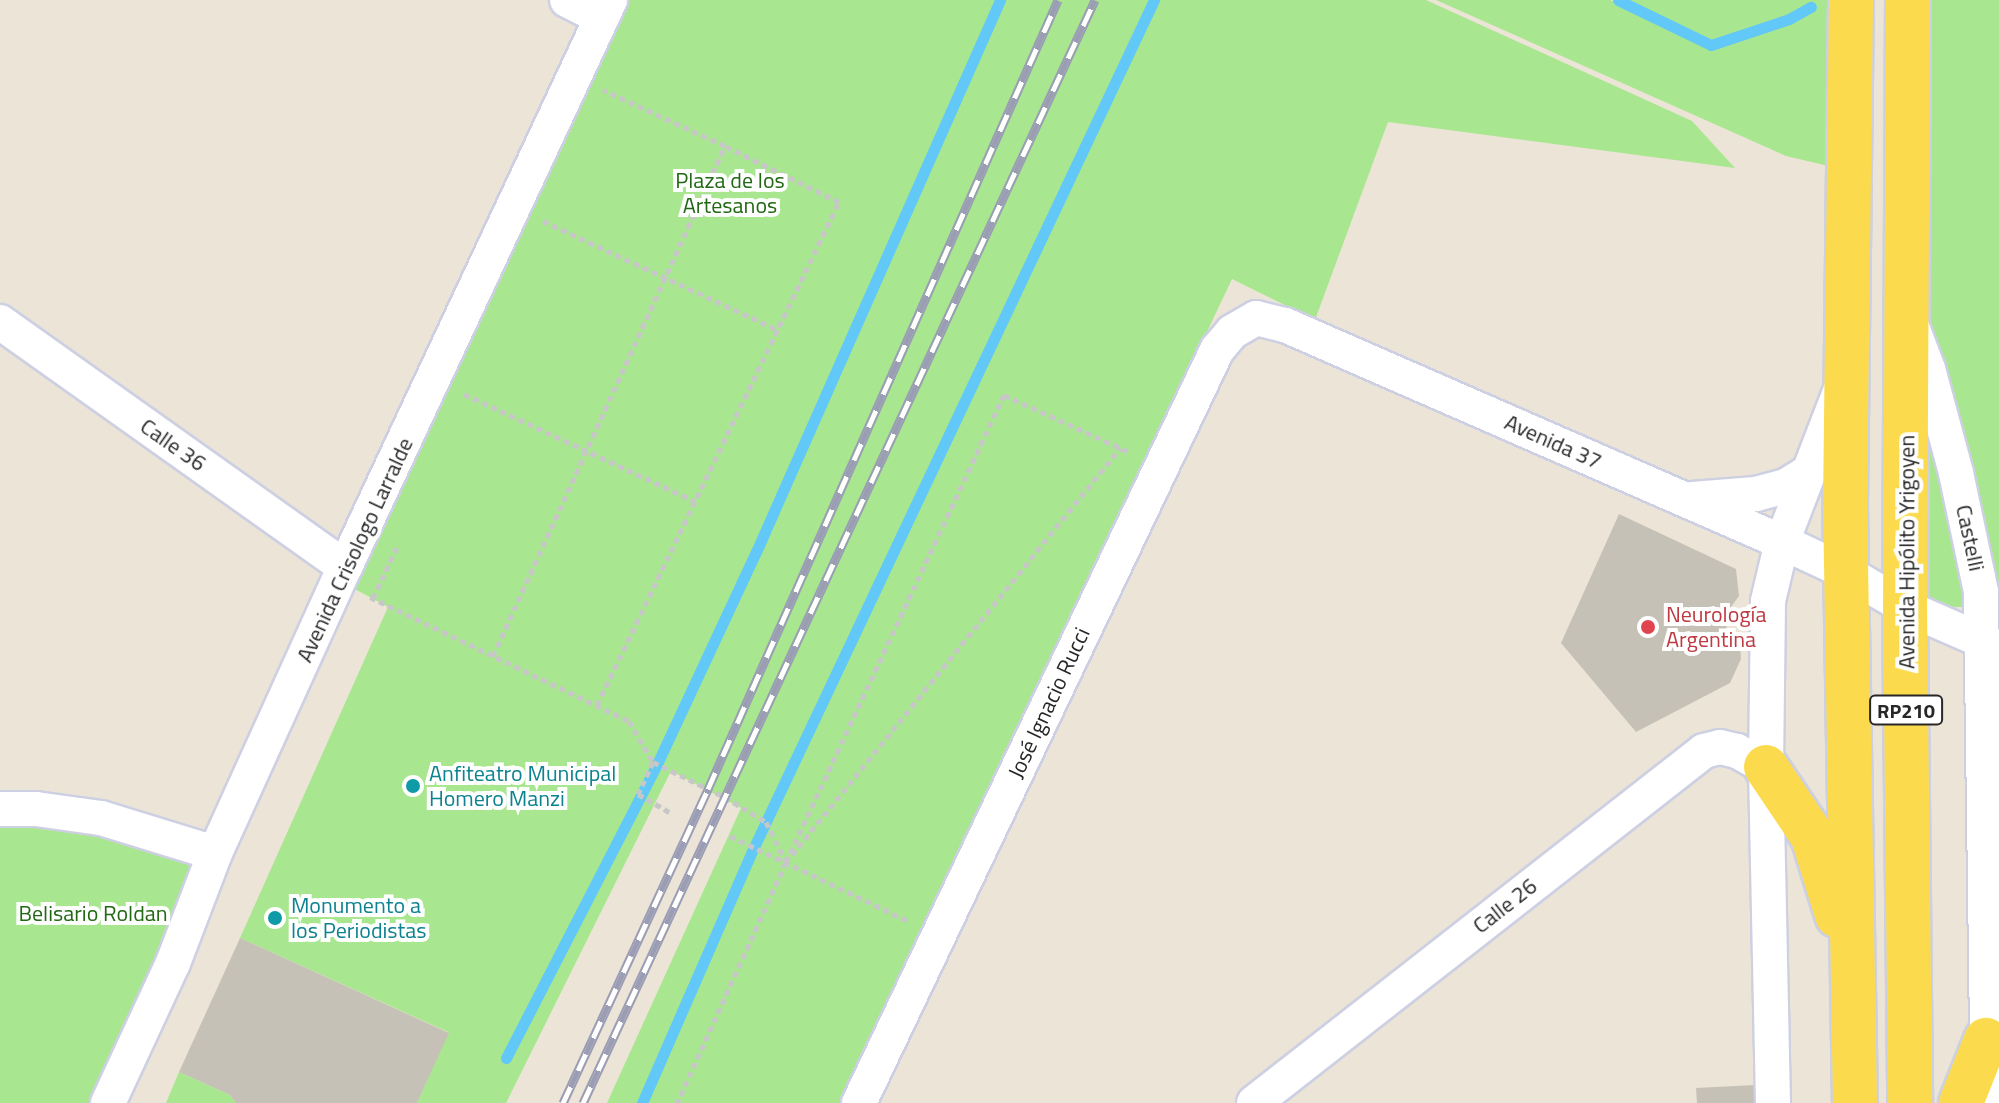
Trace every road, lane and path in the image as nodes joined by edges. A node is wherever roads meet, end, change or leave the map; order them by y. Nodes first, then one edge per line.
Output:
1 (567, 0) edge
2 (1851, 0) edge
3 (1908, 0) edge
4 (606, 9) edge
5 (595, 87) dead end
6 (725, 146) junction
7 (534, 217) dead end
8 (665, 278) junction
9 (1908, 317) junction
10 (1256, 318) joint
11 (0, 322) edge
12 (778, 330) junction
13 (1847, 375) junction
14 (454, 390) dead end
15 (1120, 448) junction
16 (586, 451) junction
17 (1127, 469) dead end
18 (1810, 471) junction
19 (1683, 499) junction
20 (695, 501) junction
21 (1782, 542) junction
22 (1846, 572) junction
23 (354, 580) junction
24 (1905, 607) junction
25 (1991, 645) edge
26 (493, 656) junction
27 (597, 705) junction
28 (653, 762) junction
29 (1766, 767) junction
30 (0, 809) edge
31 (671, 813) dead end
32 (730, 836) dead end
33 (215, 853) junction
34 (786, 862) junction
35 (920, 909) dead end
36 (913, 923) junction
37 (907, 937) dead end
38 (1853, 981) junction
39 (1986, 1040) junction
40 (108, 1103) edge
41 (677, 1103) edge
42 (859, 1103) edge
43 (1254, 1103) edge
44 (1773, 1103) edge
45 (1855, 1103) edge
46 (1910, 1103) edge
47 (1961, 1103) edge
48 (1988, 1103) edge

1 - 4 street
2 - 13 main road, RP210
3 - 9 main road, Avenida Hipólito Yrigoyen / RP210
4 - 23 street, Avenida Crisologo Larralde
5 - 6 path
6 - 8 path
6 - 12 path
7 - 8 path
8 - 12 path
8 - 16 path
9 - 24 main road, Avenida Hipólito Yrigoyen / RP210
9 - 25 street, Castelli
10 - 19 street, Avenida 37
10 - 42 street, José Ignacio Rucci
11 - 23 street, Calle 36
12 - 20 path
13 - 18 street
13 - 22 main road, RP210
14 - 16 path
15 - 17 path
15 - 34 path
15 - 34 path
16 - 20 path
16 - 26 path
18 - 19 street
18 - 21 street
19 - 21 street, Avenida 37
20 - 27 path
21 - 22 street, Avenida 37
21 - 29 street
22 - 24 street, Avenida 37
22 - 38 main road, RP210
23 - 26 path
23 - 33 street, Avenida Crisologo Larralde
24 - 25 street, Avenida 37
24 - 46 main road, Avenida Hipólito Yrigoyen / RP210
25 - 39 street, Castelli
26 - 27 path
27 - 28 path
28 - 31 path
28 - 34 path
29 - 38 main road
29 - 43 street, Calle 26
29 - 44 street
30 - 33 street
32 - 34 path
33 - 40 street, Avenida Crisologo Larralde
34 - 36 path
34 - 41 path
35 - 36 path
36 - 37 path
38 - 45 main road, RP210
39 - 47 main road
39 - 48 street, Castelli

